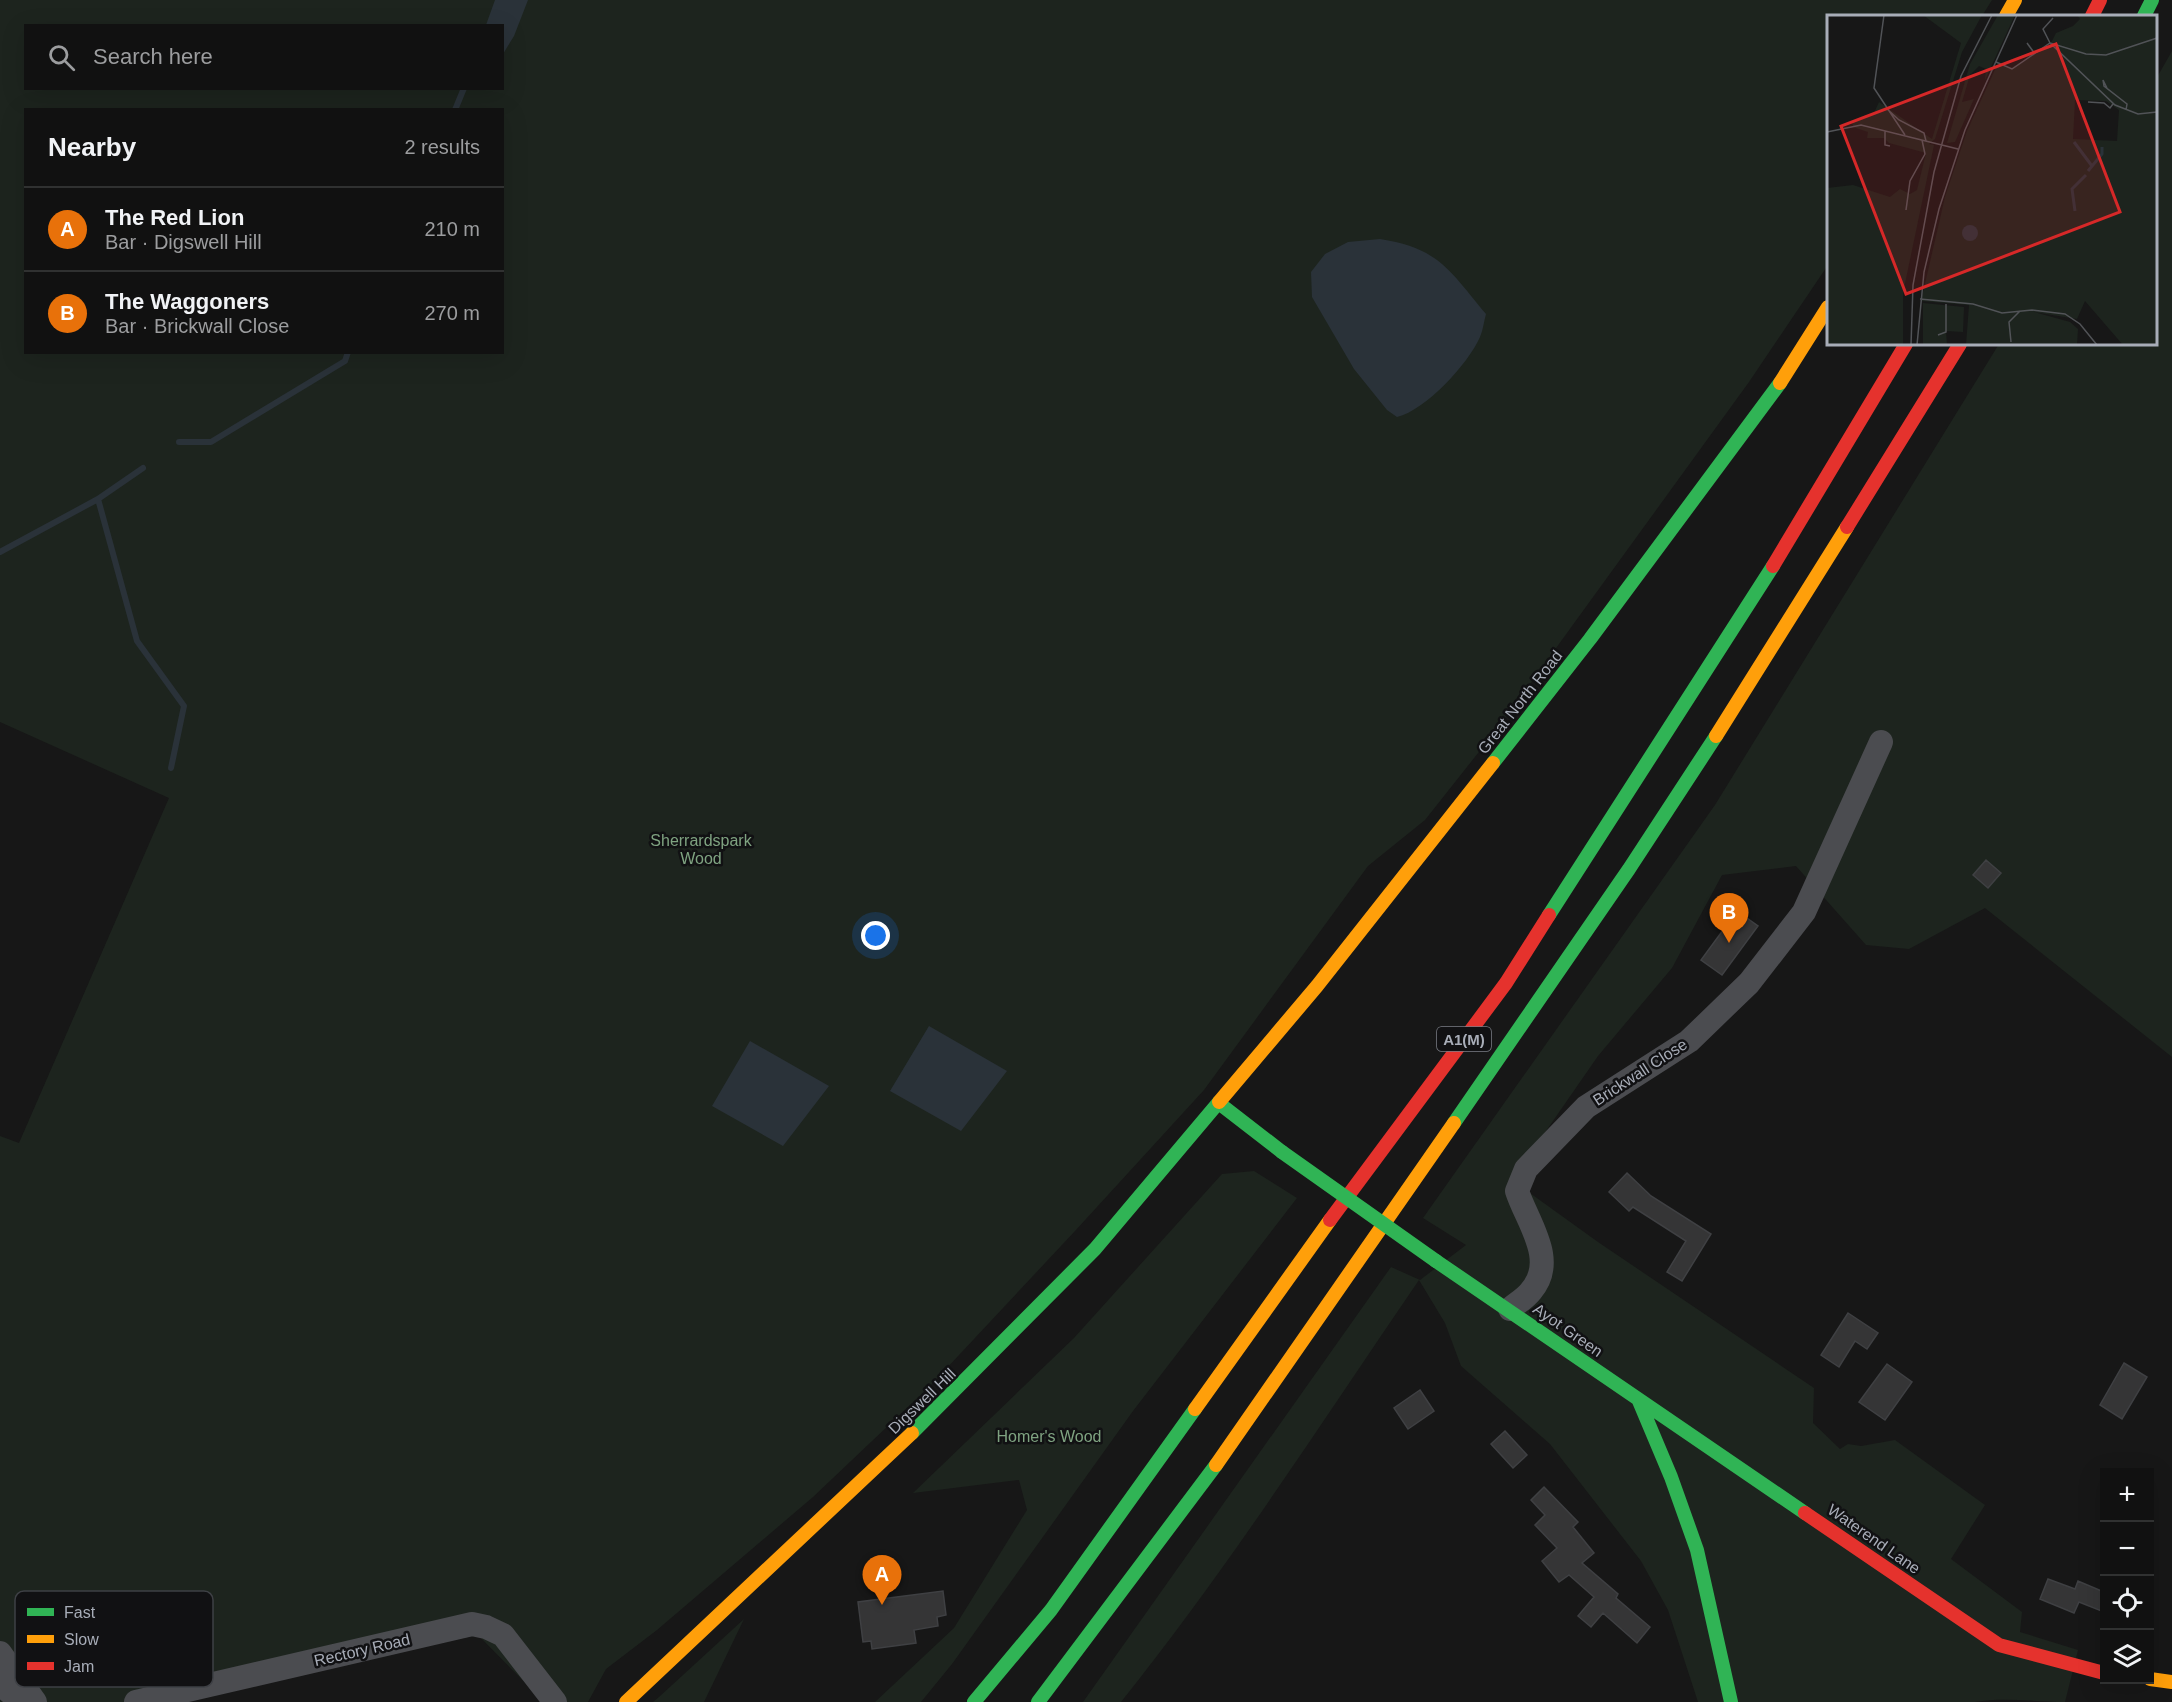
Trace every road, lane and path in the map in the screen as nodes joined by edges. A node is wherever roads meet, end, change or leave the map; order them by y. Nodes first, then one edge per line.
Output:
1 (2015, 0) edge
2 (2100, 0) edge
3 (2152, 0) edge
4 (2007, 15) edge
5 (2092, 15) edge
6 (2144, 15) edge
7 (1827, 309) edge
8 (1905, 345) edge
9 (1959, 345) edge
10 (1881, 742) dead end
11 (1220, 1104) junction
12 (1510, 1309) junction
13 (1639, 1401) junction
14 (0, 1653) edge
15 (2100, 1671) edge
16 (15, 1674) edge
17 (2154, 1680) edge
18 (2172, 1682) edge
19 (0, 1684) edge
20 (24, 1687) edge
21 (219, 1694) edge
22 (22, 1702) edge
23 (35, 1702) edge
24 (136, 1702) edge
25 (555, 1702) edge
26 (626, 1702) edge
27 (974, 1702) edge
28 (1038, 1702) edge
29 (1731, 1702) edge

1 - 4 main road
2 - 5 main road
3 - 6 main road
7 - 11 main road, Great North Road
8 - 27 main road, A1(M)
9 - 28 main road, A1(M)
10 - 12 street, Brickwall Close
11 - 12 main road, Ayot Green, bridge
11 - 26 main road, Digswell Hill
12 - 13 main road, Ayot Green
13 - 15 main road, Waterend Lane
13 - 29 main road
14 - 16 street
17 - 18 main road
19 - 22 street
20 - 23 street
21 - 24 street, Rectory Road
21 - 25 street, Rectory Road

